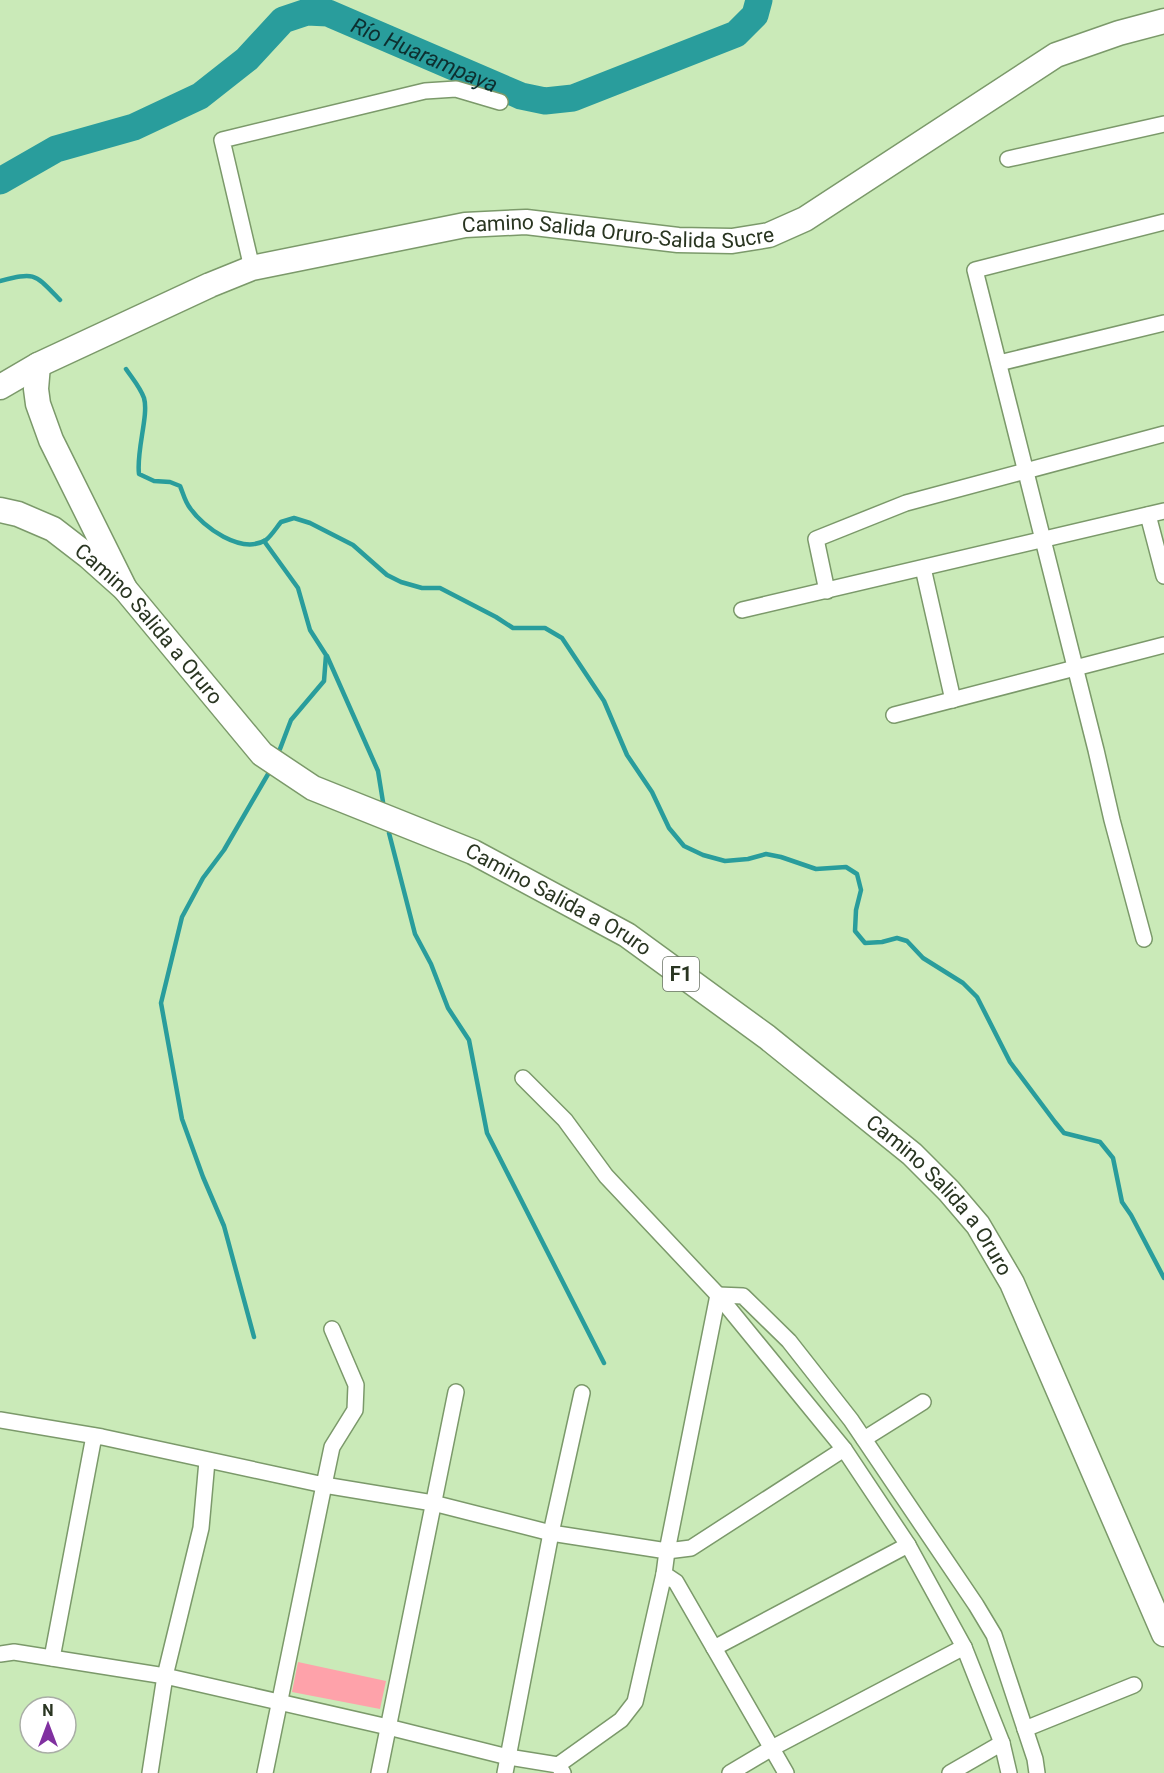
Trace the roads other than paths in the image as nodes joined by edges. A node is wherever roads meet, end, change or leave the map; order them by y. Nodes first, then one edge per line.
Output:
1 (1164, 21) edge
2 (500, 102) dead end
3 (1164, 124) edge
4 (1008, 159) dead end
5 (1164, 222) edge
6 (252, 268) junction
7 (1164, 323) edge
8 (999, 363) junction
9 (38, 365) junction
10 (0, 387) edge
11 (1164, 434) edge
12 (1026, 471) junction
13 (0, 510) edge
14 (1164, 511) edge
15 (1148, 515) junction
16 (1043, 540) junction
17 (923, 568) junction
18 (1164, 576) edge
19 (125, 589) junction
20 (826, 591) junction
21 (742, 610) dead end
22 (1164, 645) edge
23 (1076, 669) junction
24 (953, 700) junction
25 (894, 715) dead end
26 (1144, 939) dead end
27 (523, 1078) dead end
28 (718, 1295) junction
29 (332, 1329) dead end
30 (456, 1392) dead end
31 (582, 1393) dead end
32 (923, 1402) dead end
33 (0, 1420) edge
34 (94, 1436) junction
35 (864, 1438) junction
36 (844, 1449) junction
37 (207, 1461) junction
38 (324, 1485) junction
39 (433, 1503) junction
40 (551, 1533) junction
41 (908, 1545) junction
42 (667, 1551) junction
43 (664, 1574) junction
44 (1164, 1634) edge
45 (964, 1647) junction
46 (714, 1648) junction
47 (0, 1654) edge
48 (52, 1658) junction
49 (165, 1676) junction
50 (1134, 1685) dead end
51 (278, 1702) junction
52 (388, 1727) junction
53 (1025, 1729) junction
54 (1002, 1743) junction
55 (772, 1748) junction
56 (508, 1757) junction
57 (560, 1769) edge
58 (150, 1773) edge
59 (265, 1773) edge
60 (379, 1773) edge
61 (505, 1773) edge
62 (730, 1773) edge
63 (786, 1773) edge
64 (950, 1773) edge
65 (1009, 1773) edge
66 (1037, 1773) edge

1 - 6 main road, Camino Salida Oruro-Salida Sucre
2 - 6 street
3 - 4 street
5 - 8 street
6 - 9 main road, Camino Salida Oruro-Salida Sucre
7 - 8 street
8 - 12 street
9 - 10 main road, Camino Salida Oruro-Salida Sucre
9 - 19 main road
11 - 12 street
12 - 16 street
12 - 20 street
13 - 19 main road, Camino Salida a Oruro / F1
14 - 15 street
15 - 16 street
15 - 18 street
16 - 17 street
16 - 23 street
17 - 20 street
17 - 24 street
19 - 44 main road, Camino Salida a Oruro / F1
20 - 21 street
22 - 23 street
23 - 24 street
23 - 26 street
24 - 25 street
27 - 28 street
28 - 35 street
28 - 36 street
28 - 42 street
29 - 38 street
30 - 39 street
31 - 40 street
32 - 35 street
33 - 34 street
34 - 37 street
34 - 48 street
35 - 53 street
36 - 41 street
36 - 42 street
37 - 38 street
37 - 49 street
38 - 39 street
38 - 51 street
39 - 40 street
39 - 52 street
40 - 42 street
40 - 56 street
41 - 45 street
41 - 46 street
42 - 43 street
43 - 46 street
43 - 57 street
45 - 54 street
45 - 55 street
46 - 55 street
47 - 48 street
48 - 49 street
49 - 51 street
49 - 58 street
50 - 53 street
51 - 52 street
51 - 59 street
52 - 56 street
52 - 60 street
53 - 66 street
54 - 64 street
54 - 65 street
55 - 62 street
55 - 63 street
56 - 57 street
56 - 61 street

